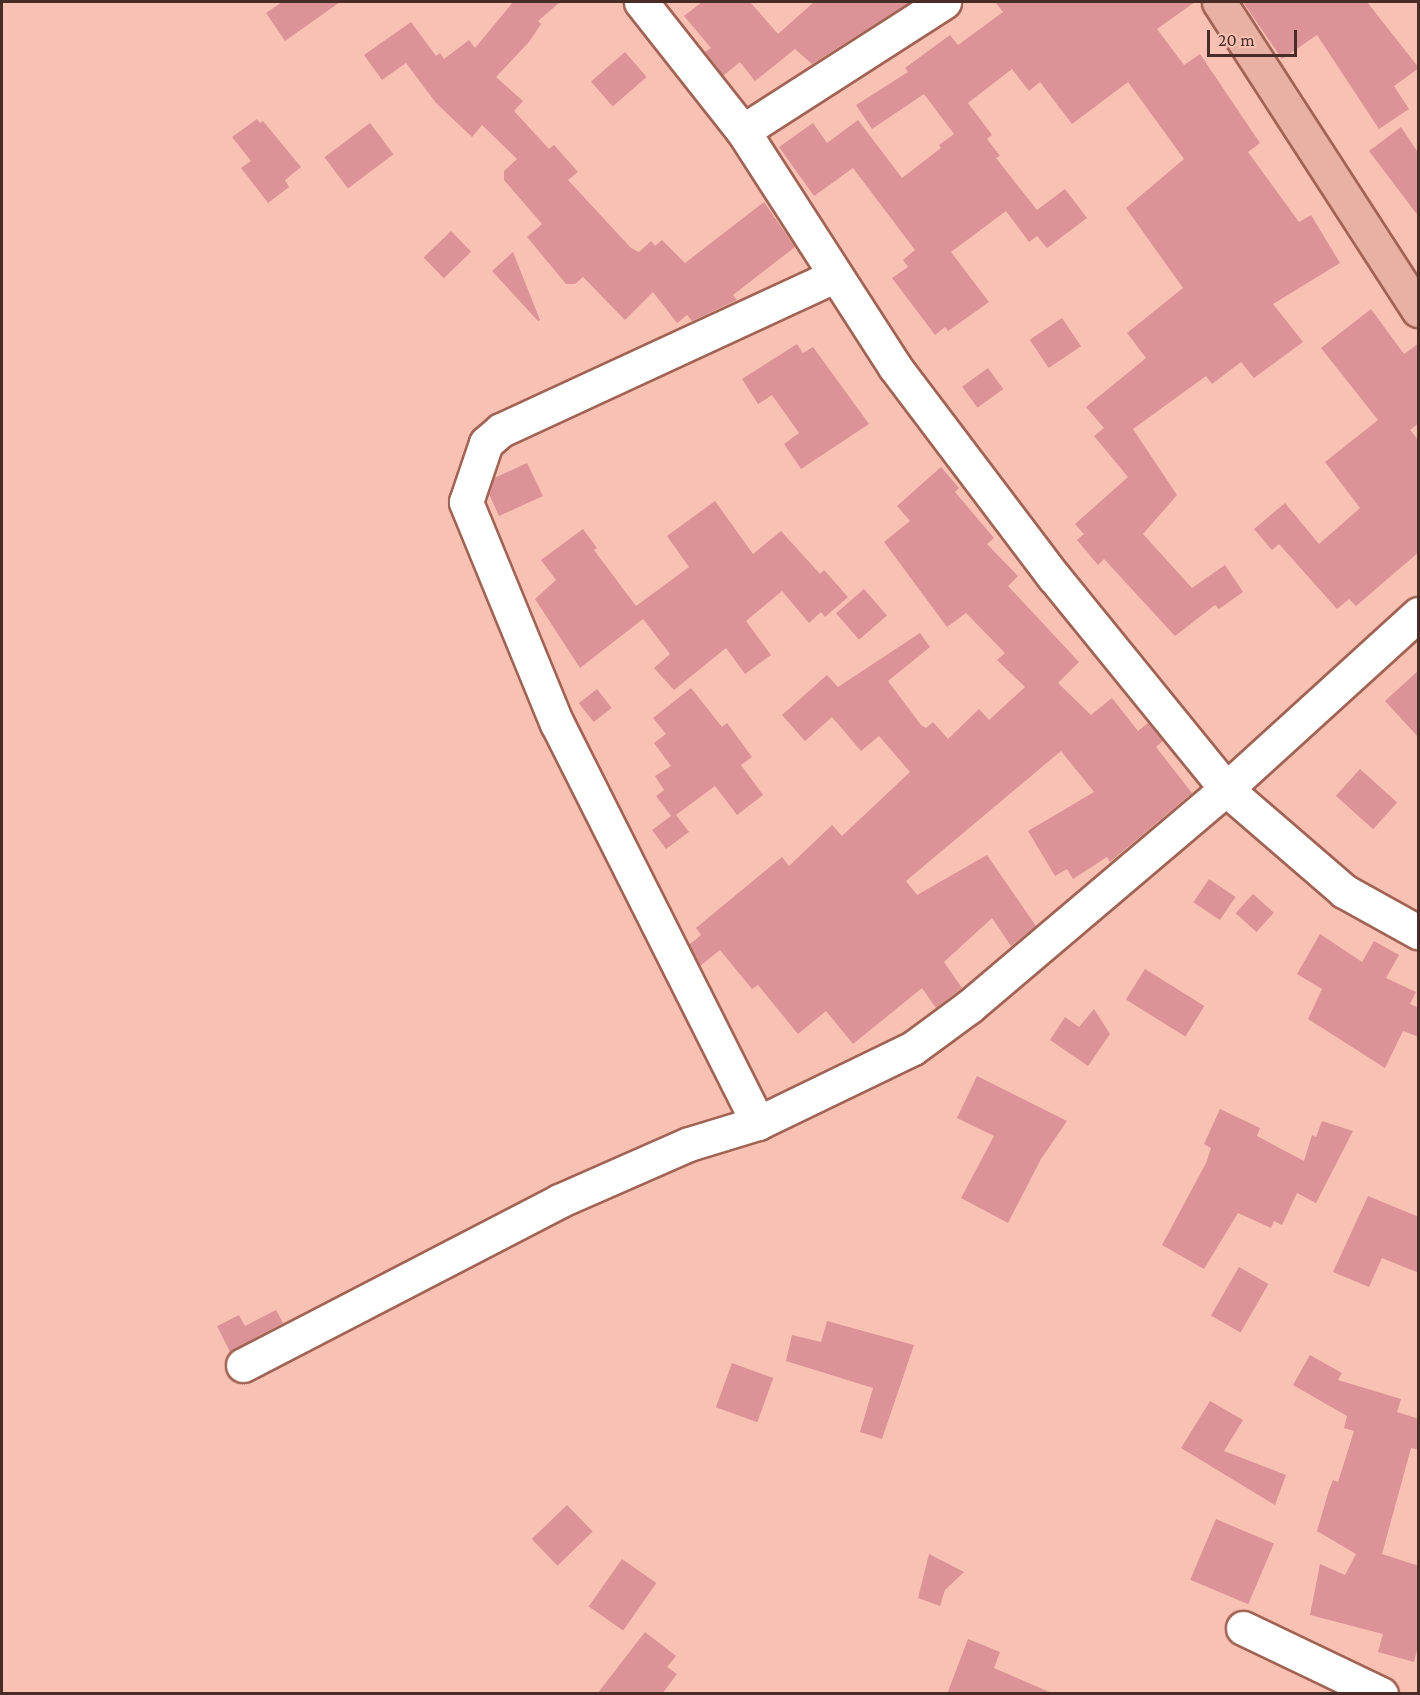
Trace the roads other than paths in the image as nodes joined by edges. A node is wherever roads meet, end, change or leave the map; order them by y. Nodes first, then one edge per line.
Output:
1 (641, 2) edge
2 (944, 2) edge
3 (1219, 2) edge
4 (743, 131) junction
5 (834, 276) junction
6 (1419, 310) edge
7 (1419, 614) edge
8 (1226, 789) junction
9 (1419, 932) edge
10 (758, 1123) junction
11 (243, 1365) dead end
12 (1243, 1628) dead end
13 (1381, 1694) edge

1 - 4 street
2 - 4 street
3 - 6 main road
4 - 5 street
5 - 8 street
5 - 10 street
7 - 8 street
8 - 9 street
8 - 10 street
10 - 11 street
12 - 13 street

